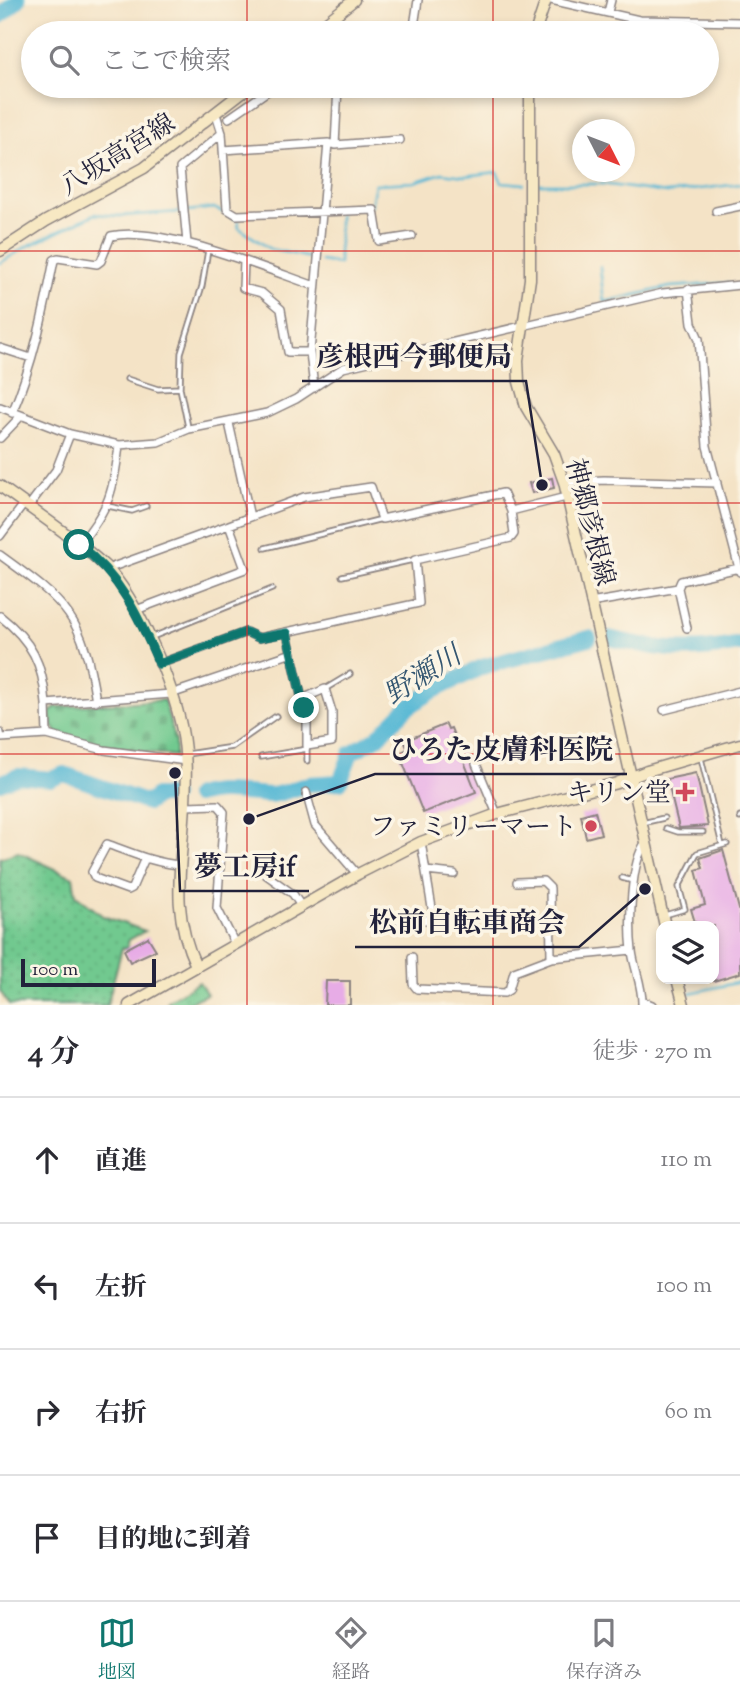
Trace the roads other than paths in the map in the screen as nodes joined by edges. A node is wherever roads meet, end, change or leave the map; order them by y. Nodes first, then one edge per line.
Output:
1 (354, 0) edge
2 (418, 0) edge
3 (549, 0) edge
4 (611, 0) edge
5 (608, 12) junction
6 (328, 21) edge
7 (415, 21) edge
8 (540, 21) edge
9 (690, 21) edge
10 (719, 22) edge
11 (740, 22) edge
12 (235, 98) edge
13 (258, 98) edge
14 (337, 98) edge
15 (530, 98) edge
16 (216, 114) junction
17 (229, 118) dead end
18 (222, 133) junction
19 (400, 140) dead end
20 (332, 144) junction
21 (223, 149) junction
22 (740, 206) edge
23 (321, 211) junction
24 (716, 211) dead end
25 (412, 236) dead end
26 (187, 243) junction
27 (208, 250) junction
28 (0, 251) edge
29 (244, 261) junction
30 (740, 285) edge
31 (315, 286) junction
32 (688, 289) junction
33 (522, 328) junction
34 (0, 348) edge
35 (310, 352) junction
36 (31, 358) junction
37 (127, 379) dead end
38 (180, 388) junction
39 (314, 388) junction
40 (0, 407) edge
41 (12, 413) junction
42 (20, 417) junction
43 (229, 423) junction
44 (189, 429) junction
45 (70, 434) junction
46 (0, 438) edge
47 (118, 445) junction
48 (564, 482) junction
49 (717, 483) junction
50 (0, 486) edge
51 (566, 497) junction
52 (26, 505) junction
53 (108, 506) junction
54 (146, 506) dead end
55 (511, 511) junction
56 (250, 517) junction
57 (382, 519) junction
58 (229, 525) junction
59 (0, 536) edge
60 (79, 545) junction
61 (265, 548) dead end
62 (0, 555) edge
63 (415, 559) junction
64 (107, 569) junction
65 (739, 570) edge
66 (342, 576) dead end
67 (678, 588) junction
68 (272, 589) dead end
69 (590, 603) junction
70 (136, 610) junction
71 (0, 616) edge
72 (687, 628) dead end
73 (287, 633) junction
74 (149, 639) junction
75 (292, 653) junction
76 (159, 664) junction
77 (351, 674) dead end
78 (325, 689) junction
79 (740, 691) edge
80 (171, 694) junction
81 (302, 699) junction
82 (96, 701) junction
83 (46, 704) junction
84 (664, 710) dead end
85 (276, 716) dead end
86 (0, 733) edge
87 (47, 735) junction
88 (740, 744) edge
89 (307, 747) junction
90 (498, 753) dead end
91 (700, 756) junction
92 (261, 757) dead end
93 (186, 758) junction
94 (307, 761) dead end
95 (632, 777) junction
96 (306, 792) dead end
97 (185, 806) junction
98 (497, 814) junction
99 (664, 818) dead end
100 (638, 820) junction
101 (666, 828) dead end
102 (703, 832) dead end
103 (421, 842) junction
104 (646, 842) junction
105 (145, 858) junction
106 (180, 865) junction
107 (267, 866) dead end
108 (426, 871) junction
109 (357, 874) junction
110 (454, 874) dead end
111 (622, 878) dead end
112 (635, 881) junction
113 (517, 882) dead end
114 (301, 906) junction
115 (398, 920) dead end
116 (664, 921) edge
117 (235, 944) junction
118 (632, 950) junction
119 (412, 957) dead end
120 (551, 958) junction
121 (196, 966) junction
122 (678, 984) edge
123 (128, 1002) edge
124 (642, 1003) edge
125 (652, 1005) edge
126 (684, 1005) edge

1 - 6 main road
2 - 7 street
3 - 5 street
3 - 8 main road
4 - 5 street
5 - 9 street
10 - 11 street
12 - 16 main road, 八坂高宮線
13 - 17 street
14 - 20 street
15 - 33 main road, 神郷彦根線
16 - 18 street
16 - 28 main road, 八坂高宮線
18 - 21 street
18 - 26 street
19 - 20 street
20 - 21 street
20 - 23 street
21 - 23 street
22 - 24 street
23 - 25 street
23 - 31 street
26 - 27 street
26 - 36 street
27 - 29 street
27 - 38 lane
29 - 31 street
29 - 35 street
30 - 32 street
31 - 35 street
32 - 33 street
32 - 49 street
33 - 39 street
33 - 48 main road, 神郷彦根線
34 - 36 street
35 - 39 street
36 - 41 street
37 - 38 lane
38 - 44 lane
39 - 43 street
40 - 41 street
41 - 42 street
42 - 45 street
42 - 46 street
43 - 44 street
43 - 56 street
44 - 47 street
45 - 47 street
45 - 52 street
47 - 53 street
48 - 49 street
48 - 51 main road, 神郷彦根線
49 - 65 street
50 - 52 main road
51 - 55 street
51 - 69 main road, 神郷彦根線
52 - 59 street
52 - 60 main road
53 - 54 lane
53 - 60 street
55 - 57 street
55 - 63 street
56 - 57 street
56 - 58 street
57 - 61 lane
58 - 64 street
58 - 70 street
60 - 64 main road
62 - 82 street
63 - 66 lane
63 - 73 street
64 - 70 main road
65 - 67 street
67 - 69 street
67 - 72 street
68 - 74 lane
69 - 95 main road, 神郷彦根線
70 - 74 main road
71 - 83 street
73 - 75 street
73 - 76 street
74 - 76 main road
75 - 80 street
75 - 81 street
76 - 80 main road
77 - 78 lane
78 - 81 street
78 - 89 street
79 - 84 street
80 - 82 street
80 - 93 main road
81 - 89 street
82 - 83 street
83 - 87 street
85 - 93 lane
86 - 87 street
87 - 93 street
88 - 91 main road
89 - 92 lane
89 - 94 lane
90 - 98 street
91 - 95 main road
91 - 116 lane
93 - 97 main road
95 - 98 main road
95 - 100 main road, 神郷彦根線
96 - 109 street
97 - 106 main road
97 - 117 street
98 - 103 main road
99 - 100 lane
100 - 104 main road, 神郷彦根線
101 - 102 lane
103 - 108 street
103 - 109 main road
104 - 112 street
104 - 116 main road, 神郷彦根線
105 - 105 street
105 - 106 street
106 - 121 main road
107 - 114 street
108 - 110 street
108 - 115 street
109 - 114 main road
111 - 112 lane
112 - 118 street
113 - 120 street
114 - 117 main road
117 - 121 main road
118 - 120 street
118 - 124 street
119 - 120 street
121 - 123 main road
122 - 126 main road
124 - 125 street

